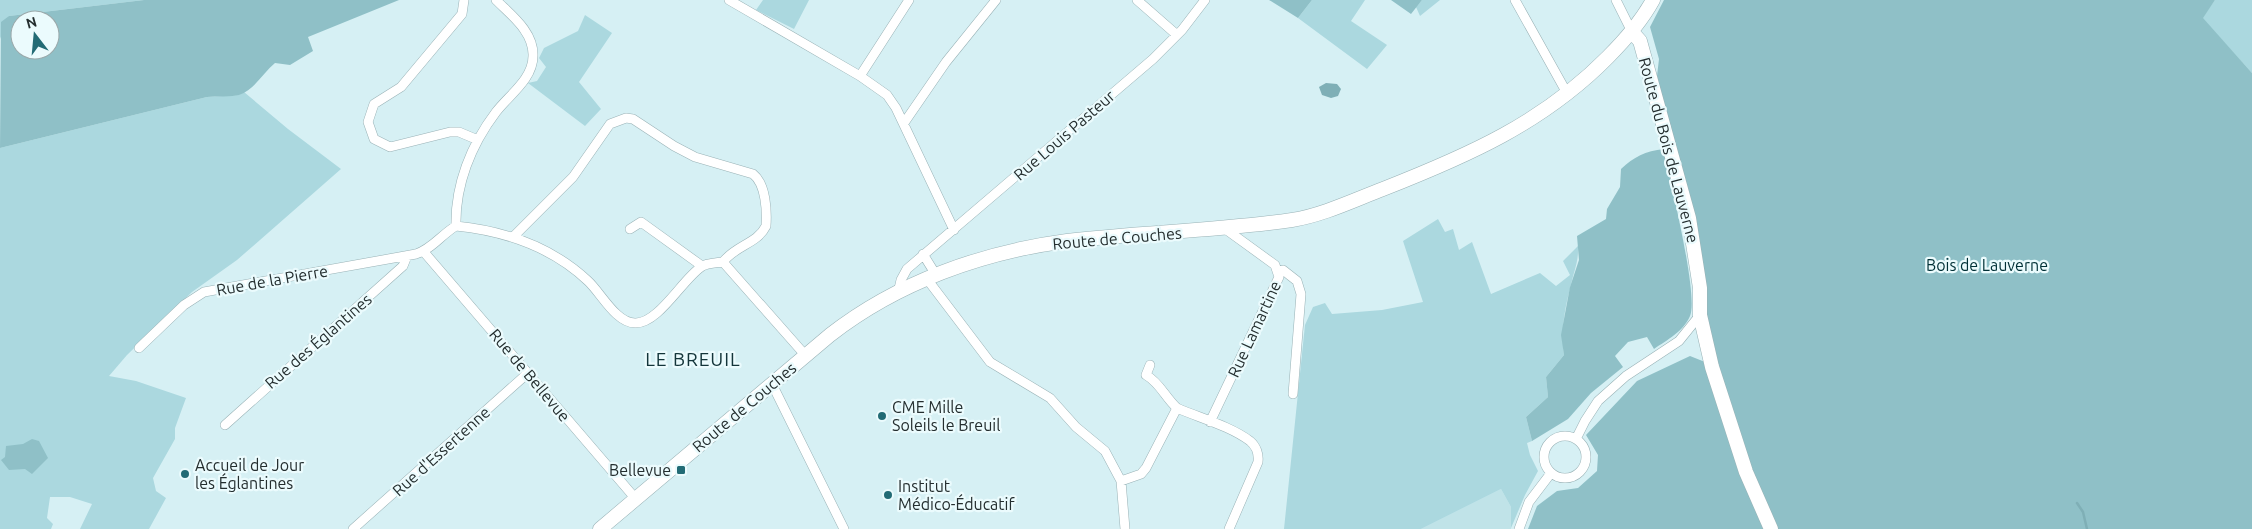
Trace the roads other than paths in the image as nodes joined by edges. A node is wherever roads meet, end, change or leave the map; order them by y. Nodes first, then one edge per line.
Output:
1 (464, 0) edge
2 (496, 0) edge
3 (729, 0) edge
4 (910, 0) edge
5 (996, 0) edge
6 (1137, 0) edge
7 (1205, 0) edge
8 (1515, 0) edge
9 (1616, 0) edge
10 (1653, 0) edge
11 (1632, 32) junction
12 (1178, 35) junction
13 (860, 76) junction
14 (1568, 94) junction
15 (904, 123) junction
16 (478, 140) junction
17 (456, 226) junction
18 (1224, 228) junction
19 (630, 230) dead end
20 (954, 230) junction
21 (514, 236) junction
22 (424, 252) junction
23 (923, 254) junction
24 (407, 256) junction
25 (723, 262) junction
26 (915, 262) junction
27 (702, 266) junction
28 (1279, 271) junction
29 (932, 277) junction
30 (912, 286) junction
31 (898, 293) junction
32 (1700, 315) junction
33 (139, 348) dead end
34 (806, 356) junction
35 (1150, 365) dead end
36 (528, 373) junction
37 (772, 384) junction
38 (1293, 394) dead end
39 (1177, 408) junction
40 (1210, 422) junction
41 (225, 424) dead end
42 (1576, 439) junction
43 (1551, 473) junction
44 (1121, 481) junction
45 (635, 498) junction
46 (842, 526) edge
47 (353, 529) edge
48 (600, 529) edge
49 (832, 529) edge
50 (1125, 529) edge
51 (1229, 529) edge
52 (1519, 529) edge
53 (1771, 529) edge

1 - 16 street
2 - 16 street
3 - 13 street
4 - 13 street
5 - 15 street
6 - 12 street
7 - 12 street, Rue Louis Pasteur
8 - 14 street
9 - 11 street
10 - 11 main road, Route de Couches
11 - 14 main road, Route de Couches
11 - 32 main road, Route du Bois de Lauverne
12 - 20 street, Rue Louis Pasteur
13 - 15 street
14 - 18 main road, Route de Couches
15 - 20 street
16 - 17 street
17 - 21 street
17 - 22 street
18 - 28 street, Rue Lamartine
18 - 29 main road, Route de Couches
19 - 27 street
20 - 23 street, Rue Louis Pasteur
21 - 25 street
21 - 27 street
22 - 24 street, Rue de la Pierre
22 - 36 street, Rue de Bellevue
23 - 26 street, Rue Louis Pasteur
23 - 29 street
24 - 33 street, Rue de la Pierre
24 - 41 street, Rue des Églantines
25 - 27 street
25 - 34 street
26 - 30 street
26 - 31 street, Rue Louis Pasteur
28 - 38 street
28 - 40 street, Rue Lamartine
29 - 30 main road, Route de Couches
29 - 44 street
30 - 31 main road, Route de Couches
31 - 34 main road, Route de Couches
32 - 42 street
32 - 53 main road, Route du Bois de Lauverne
34 - 37 main road, Route de Couches
35 - 39 street
36 - 45 street, Rue de Bellevue
36 - 47 street, Rue d'Essertenne
37 - 45 main road, Route de Couches
37 - 46 street
39 - 40 street
39 - 44 street
40 - 51 street
42 - 43 street
42 - 43 street
43 - 52 street
44 - 50 street
45 - 48 main road, Route de Couches
46 - 49 street

